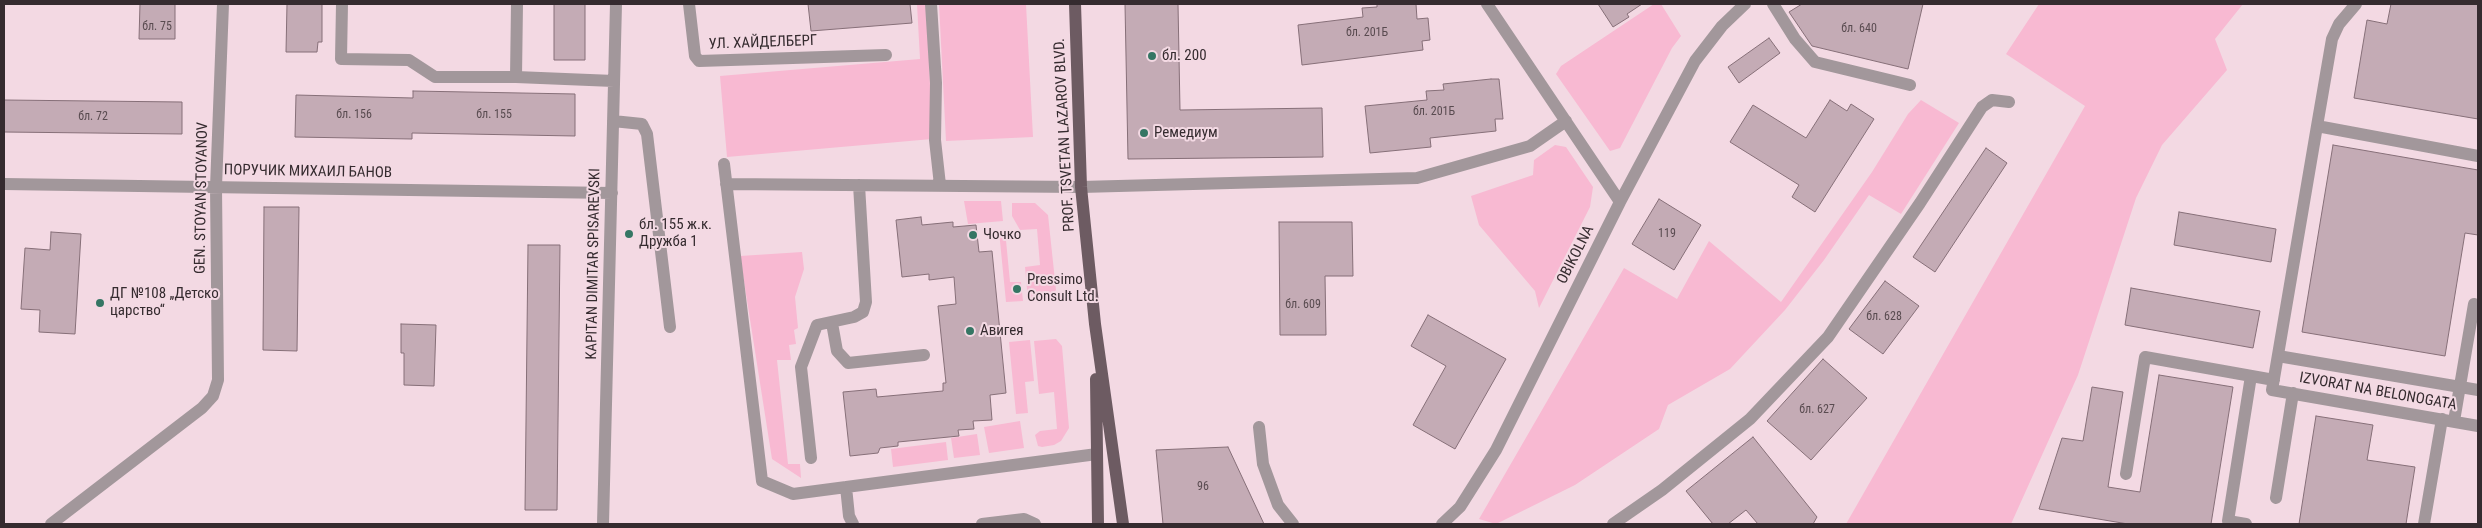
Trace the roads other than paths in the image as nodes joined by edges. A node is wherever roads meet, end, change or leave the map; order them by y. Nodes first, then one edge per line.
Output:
1 (223, 4) edge
2 (342, 4) edge
3 (517, 4) edge
4 (616, 4) edge
5 (689, 4) edge
6 (931, 4) edge
7 (1075, 4) edge
8 (1487, 4) edge
9 (1745, 4) edge
10 (1773, 4) edge
11 (2356, 4) edge
12 (886, 55) dead end
13 (516, 77) junction
14 (614, 81) junction
15 (1910, 85) dead end
16 (2010, 102) dead end
17 (613, 121) junction
18 (1566, 121) junction
19 (2318, 126) junction
20 (2478, 156) edge
21 (724, 164) dead end
22 (4, 184) edge
23 (726, 184) junction
24 (859, 185) junction
25 (940, 185) junction
26 (216, 187) junction
27 (1081, 187) junction
28 (612, 193) junction
29 (1620, 202) junction
30 (2474, 304) dead end
31 (832, 323) junction
32 (1095, 324) junction
33 (670, 327) dead end
34 (924, 355) dead end
35 (2278, 356) junction
36 (2251, 376) junction
37 (2273, 385) junction
38 (2460, 387) junction
39 (2478, 390) edge
40 (2293, 394) junction
41 (2448, 420) junction
42 (2478, 426) edge
43 (1259, 427) dead end
44 (1097, 454) junction
45 (811, 458) dead end
46 (2126, 474) dead end
47 (846, 487) junction
48 (2276, 498) dead end
49 (51, 524) edge
50 (603, 524) edge
51 (853, 524) edge
52 (982, 524) edge
53 (1035, 524) edge
54 (1098, 524) edge
55 (1123, 524) edge
56 (1293, 524) edge
57 (1442, 524) edge
58 (1613, 524) edge
59 (2246, 524) edge
60 (2424, 524) edge

1 - 26 street, GEN. STOYAN STOYANOV
2 - 13 street
3 - 13 street
4 - 14 street, KAPITAN DIMITAR SPISAREVSKI
5 - 12 street, УЛ. ХАЙДЕЛБЕРГ
6 - 25 street
7 - 27 main road, PROF. TSVETAN LAZAROV BLVD.
8 - 18 street
9 - 29 street, OBIKOLNA
10 - 15 street
11 - 19 street
13 - 14 street
14 - 17 street, KAPITAN DIMITAR SPISAREVSKI
16 - 58 street
17 - 28 street, KAPITAN DIMITAR SPISAREVSKI
17 - 33 street
18 - 27 street
18 - 29 street
19 - 20 street
19 - 35 street
21 - 23 street
22 - 26 street, ПОРУЧИК МИХАИЛ БАНОВ
23 - 24 street
23 - 47 street
24 - 25 street
24 - 31 street
25 - 27 street
26 - 28 street, ПОРУЧИК МИХАИЛ БАНОВ
26 - 49 street, GEN. STOYAN STOYANOV
27 - 32 main road, PROF. TSVETAN LAZAROV BLVD.
28 - 50 street, KAPITAN DIMITAR SPISAREVSKI
29 - 57 street, OBIKOLNA
30 - 38 street
31 - 34 street
31 - 45 street
32 - 44 main road, PROF. TSVETAN LAZAROV BLVD.
32 - 55 main road, PROF. TSVETAN LAZAROV BLVD.
35 - 37 street
35 - 38 street
36 - 37 street, IZVORAT NA BELONOGATA
36 - 46 street, IZVORAT NA BELONOGATA
36 - 59 street
37 - 40 street, IZVORAT NA BELONOGATA
38 - 39 street
38 - 41 street
40 - 41 street, IZVORAT NA BELONOGATA
40 - 48 street
41 - 42 street, IZVORAT NA BELONOGATA
41 - 60 street
43 - 56 street
44 - 47 street
44 - 54 main road, PROF. TSVETAN LAZAROV BLVD.
47 - 51 street
52 - 53 street

